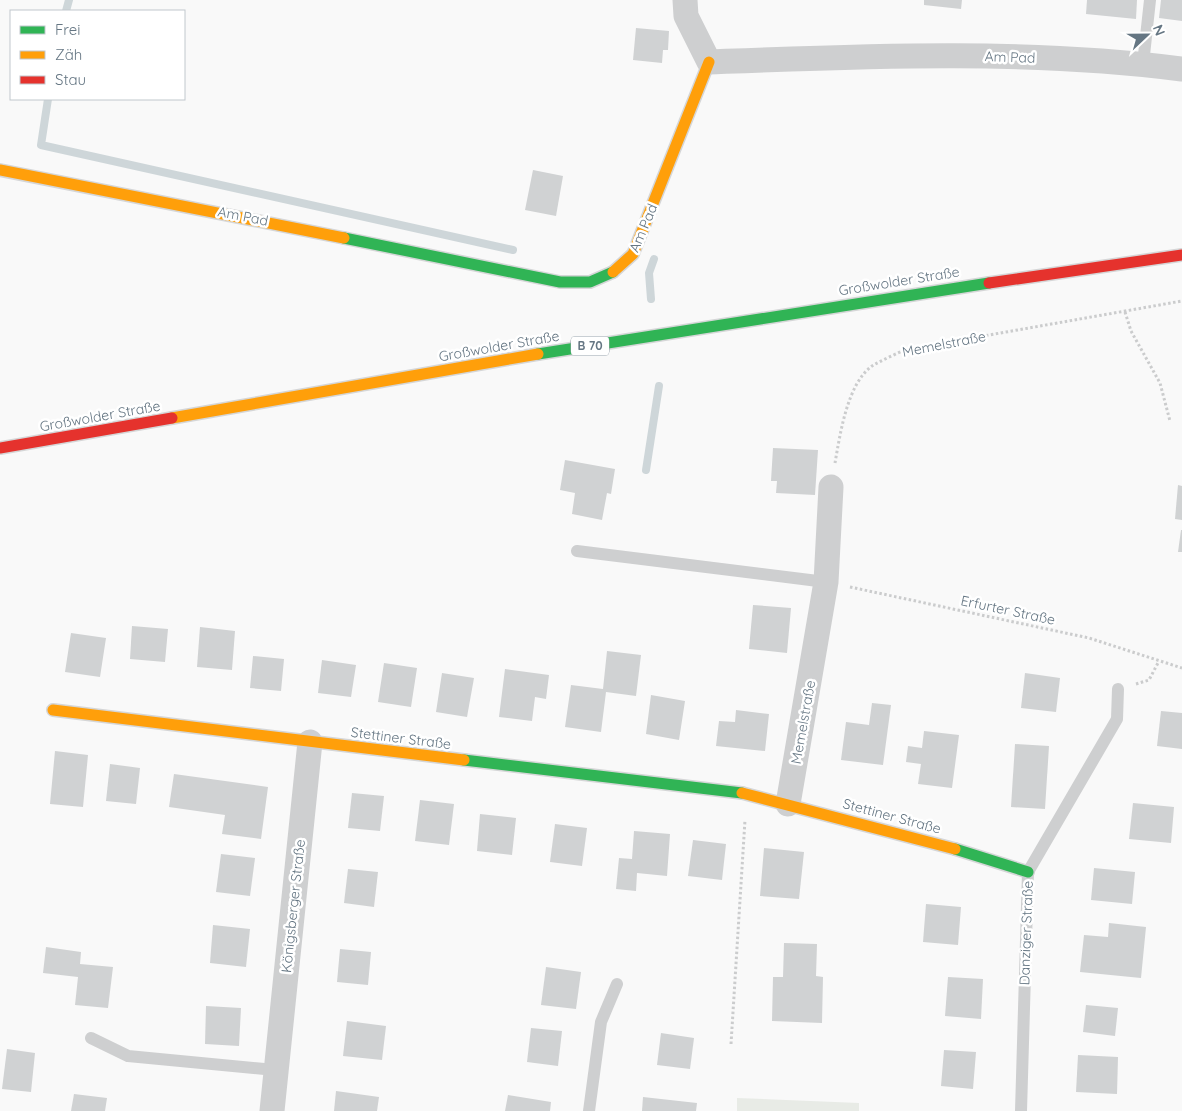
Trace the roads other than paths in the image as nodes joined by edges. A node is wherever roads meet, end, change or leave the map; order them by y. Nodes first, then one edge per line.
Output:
1 (685, 0) edge
2 (1150, 0) edge
3 (709, 62) junction
4 (1143, 64) junction
5 (1182, 69) edge
6 (0, 170) edge
7 (1182, 255) edge
8 (0, 448) edge
9 (831, 487) road end
10 (577, 551) dead end
11 (826, 582) junction
12 (1118, 689) road end
13 (53, 710) dead end
14 (310, 742) junction
15 (788, 804) junction
16 (1028, 872) junction
17 (617, 984) dead end
18 (91, 1038) dead end
19 (275, 1070) junction
20 (272, 1111) edge
21 (589, 1111) edge
22 (1021, 1111) edge

1 - 3 street
2 - 4 lane
3 - 4 street, Am Pad
3 - 6 street, Am Pad
4 - 5 street, Am Pad
7 - 8 street, Großwolder Straße / B 70
9 - 11 street, Memelstraße
10 - 11 lane
11 - 15 street, Memelstraße
12 - 16 lane, Danziger Straße
13 - 14 street, Stettiner Straße
14 - 15 street, Stettiner Straße
14 - 19 street, Königsberger Straße
15 - 16 street, Stettiner Straße
16 - 22 lane, Danziger Straße
17 - 21 lane
18 - 19 lane
19 - 20 street, Königsberger Straße

